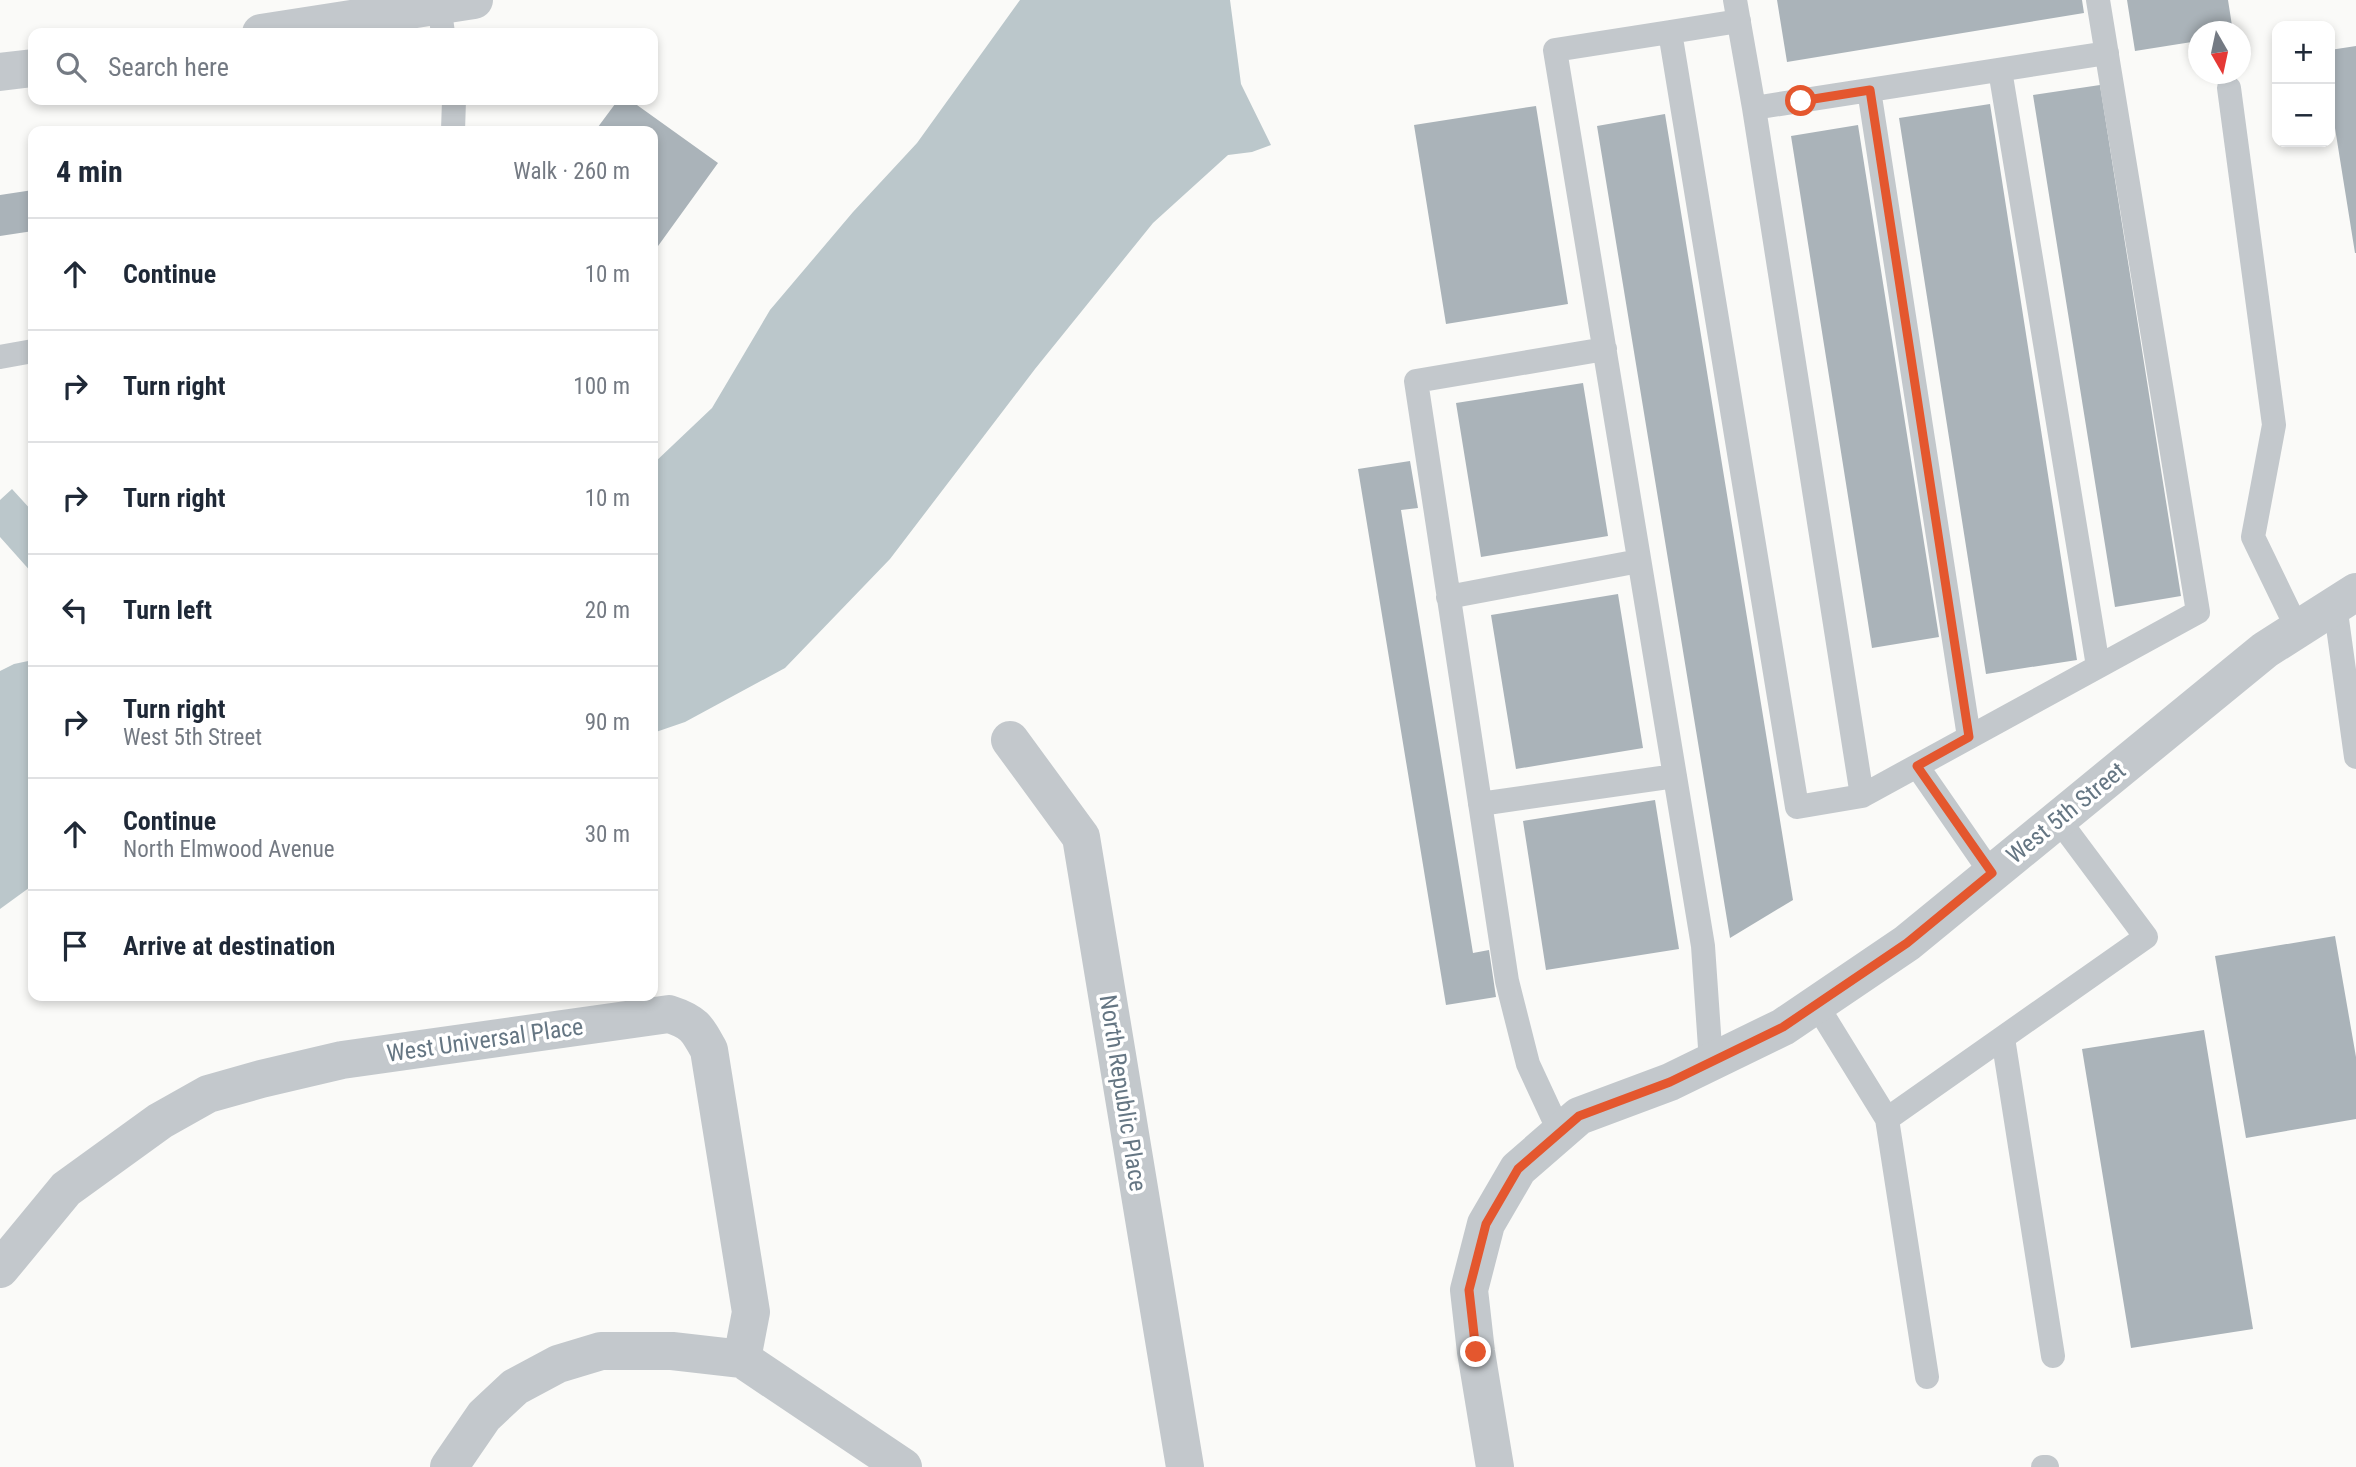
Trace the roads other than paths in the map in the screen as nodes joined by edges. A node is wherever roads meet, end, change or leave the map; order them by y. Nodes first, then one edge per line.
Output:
1 (2098, 0) edge
2 (368, 8) edge
3 (1737, 10) edge
4 (452, 13) edge
5 (282, 28) edge
6 (1670, 32) junction
7 (2106, 53) junction
8 (28, 69) edge
9 (2000, 69) junction
10 (0, 72) edge
11 (2229, 88) dead end
12 (1870, 90) junction
13 (454, 105) edge
14 (1755, 108) junction
15 (453, 126) edge
16 (1605, 349) junction
17 (28, 352) edge
18 (0, 357) edge
19 (1639, 561) junction
20 (1448, 597) junction
21 (2346, 599) edge
22 (2298, 630) junction
23 (2098, 666) junction
24 (1969, 737) junction
25 (1010, 740) dead end
26 (2356, 757) edge
27 (1917, 766) junction
28 (1675, 776) junction
29 (1862, 796) junction
30 (1480, 804) junction
31 (2057, 819) junction
32 (1992, 873) junction
33 (1816, 1004) junction
34 (2003, 1038) junction
35 (1711, 1062) junction
36 (1887, 1119) junction
37 (1560, 1133) junction
38 (0, 1269) edge
39 (2053, 1356) dead end
40 (742, 1359) junction
41 (1927, 1377) dead end
42 (449, 1467) edge
43 (903, 1467) edge
44 (1185, 1467) edge
45 (1496, 1467) edge

1 - 7 lane
2 - 4 street
2 - 5 street
3 - 6 lane
3 - 14 lane
6 - 16 lane
6 - 29 lane
7 - 9 lane
7 - 23 lane
8 - 10 street
9 - 12 lane
9 - 23 lane
11 - 22 lane
12 - 14 lane
12 - 24 lane
13 - 15 lane
14 - 29 lane
16 - 19 lane
16 - 20 lane
17 - 18 lane
19 - 20 lane
19 - 28 lane
20 - 30 lane
21 - 22 street, West 5th Street
21 - 26 lane
22 - 31 street, West 5th Street
23 - 24 lane
24 - 27 lane
25 - 44 street, North Republic Place
27 - 29 lane
27 - 32 lane
28 - 30 lane
28 - 35 lane
30 - 37 lane
31 - 32 street, West 5th Street
31 - 34 lane
32 - 33 street, West 5th Street
33 - 35 street, West 5th Street
33 - 36 lane
34 - 36 lane
34 - 39 lane
35 - 37 street, West 5th Street
36 - 41 lane
37 - 45 street, West 5th Street
38 - 40 street, West Universal Place
40 - 42 street
40 - 43 street

